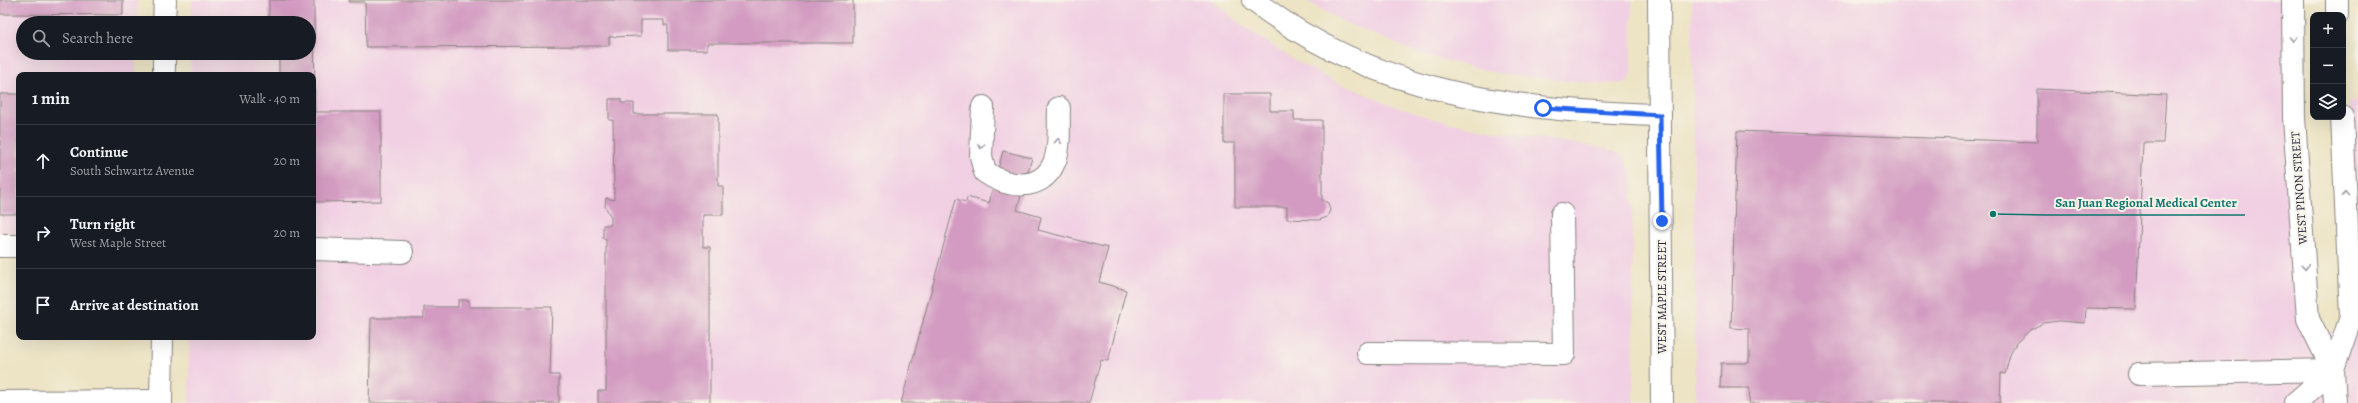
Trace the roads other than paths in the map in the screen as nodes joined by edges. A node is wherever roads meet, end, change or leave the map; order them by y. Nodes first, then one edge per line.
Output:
1 (164, 0) edge
2 (1253, 0) edge
3 (1659, 0) edge
4 (2293, 0) edge
5 (2337, 0) edge
6 (2337, 12) edge
7 (164, 16) edge
8 (164, 60) edge
9 (164, 72) edge
10 (983, 107) dead end
11 (1058, 108) dead end
12 (1660, 115) junction
13 (2342, 120) edge
14 (1562, 214) dead end
15 (0, 246) edge
16 (16, 246) edge
17 (316, 249) edge
18 (402, 252) dead end
19 (162, 340) edge
20 (1368, 353) dead end
21 (2333, 370) junction
22 (2139, 374) dead end
23 (0, 402) edge
24 (161, 402) edge
25 (1663, 403) edge
26 (2295, 403) edge
27 (2335, 403) edge

1 - 7 street
2 - 12 street
3 - 12 street, WEST MAPLE STREET
4 -> 21 street, WEST PINON STREET
5 - 6 street
8 - 9 street
10 -> 11 street
12 - 25 street, WEST MAPLE STREET
21 -> 13 street, WEST PINON STREET
14 - 20 street
15 - 16 street
17 - 18 street
19 - 24 street
21 - 22 street
21 - 26 street
21 - 27 street, WEST PINON STREET
23 - 24 street

